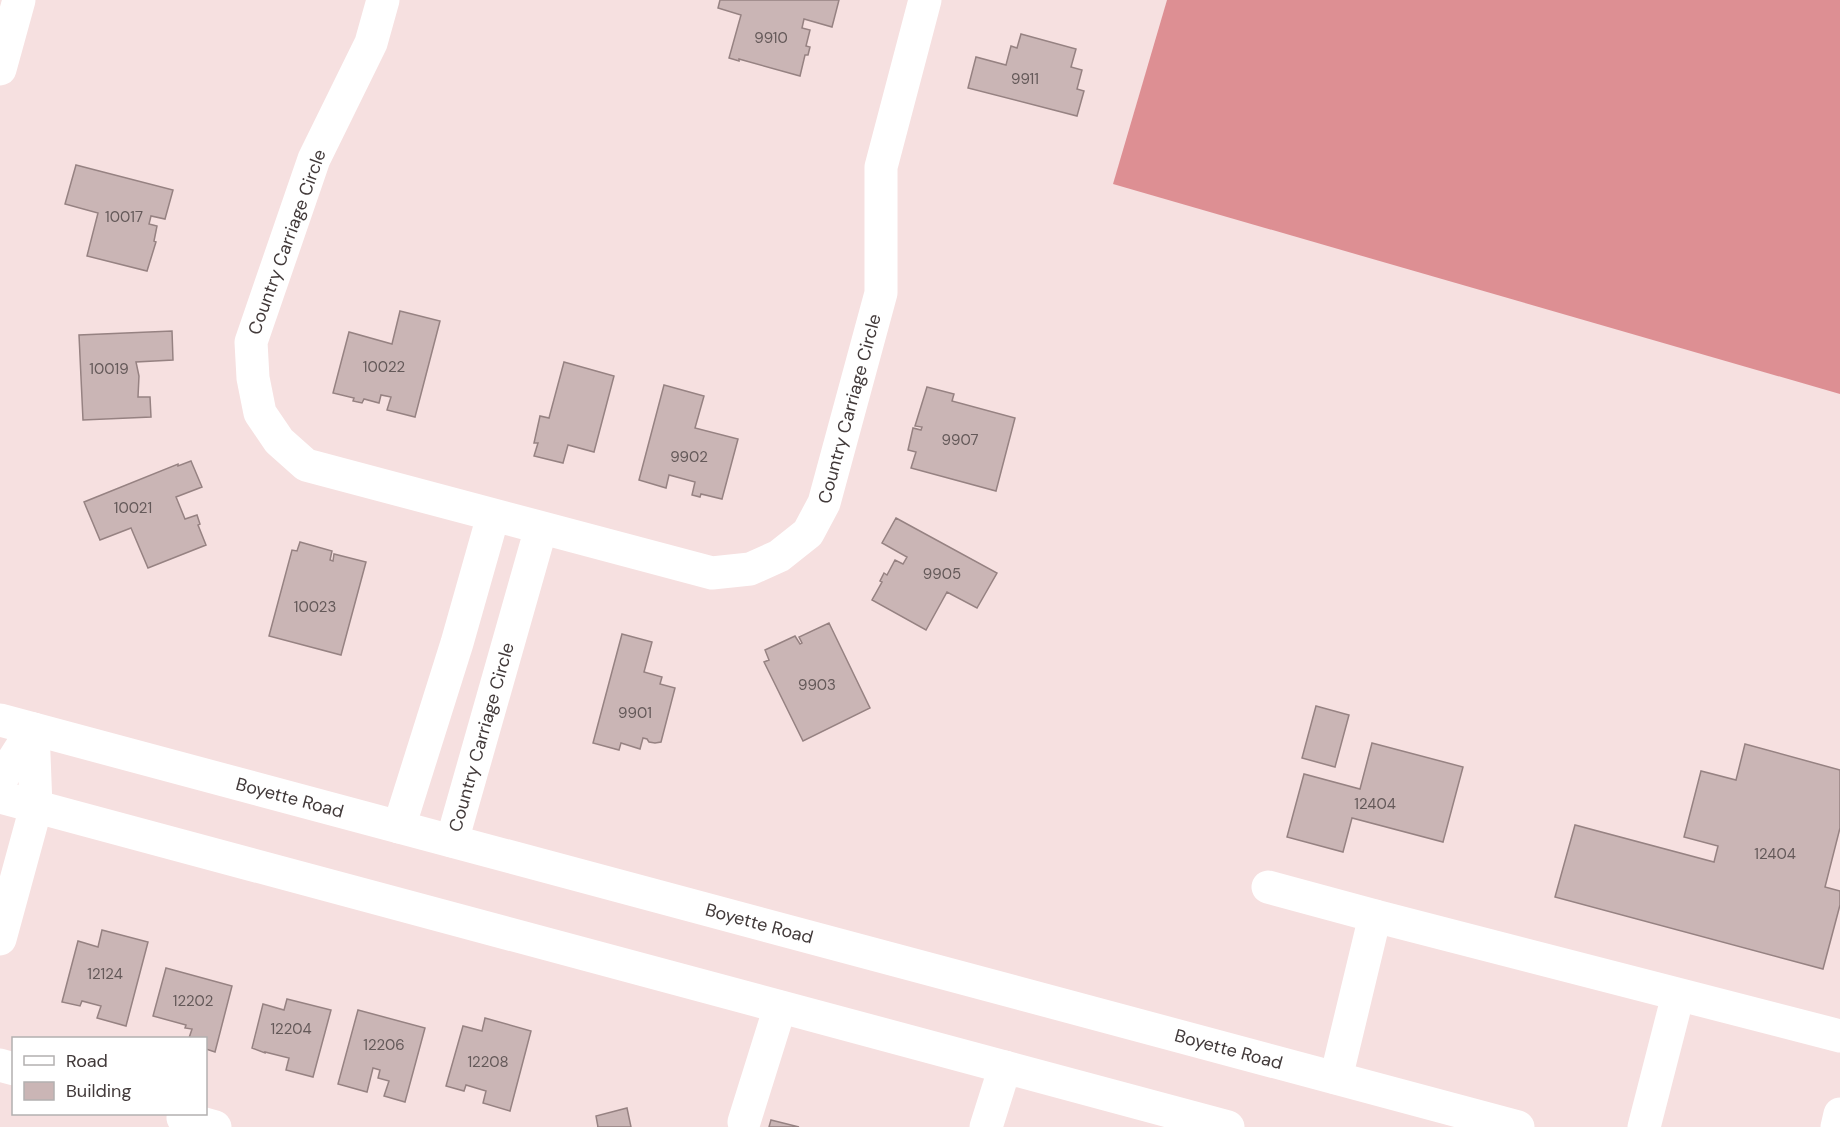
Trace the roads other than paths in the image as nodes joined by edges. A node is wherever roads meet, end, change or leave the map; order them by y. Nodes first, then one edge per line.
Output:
1 (18, 0) edge
2 (383, 0) edge
3 (925, 0) edge
4 (0, 69) edge
5 (493, 516) junction
6 (541, 528) junction
7 (0, 720) edge
8 (33, 729) junction
9 (0, 781) edge
10 (0, 797) edge
11 (36, 807) junction
12 (399, 827) junction
13 (452, 841) junction
14 (1268, 887) dead end
15 (1375, 916) junction
16 (0, 939) edge
17 (1678, 995) junction
18 (780, 1007) junction
19 (1840, 1036) edge
20 (1005, 1067) junction
21 (1336, 1078) junction
22 (1840, 1114) edge
23 (179, 1119) edge
24 (744, 1122) dead end
25 (215, 1127) edge
26 (986, 1127) edge
27 (1228, 1127) edge
28 (1518, 1127) edge
29 (1644, 1127) edge
30 (1837, 1127) edge

1 - 4 main road
2 - 5 main road, Country Carriage Circle
3 - 6 main road, Country Carriage Circle
5 - 6 main road, Country Carriage Circle
5 - 12 main road
6 - 13 main road, Country Carriage Circle
7 - 8 main road, Boyette Road
8 - 9 main road
8 - 11 main road
8 - 12 main road, Boyette Road
10 - 11 main road
11 - 16 main road
11 - 18 main road
12 - 13 main road, Boyette Road
13 - 21 main road, Boyette Road
14 - 15 main road
15 - 17 main road
15 - 21 main road
17 - 19 main road
17 - 29 main road
18 - 20 main road
18 - 24 main road
20 - 26 main road
20 - 27 main road
21 - 28 main road, Boyette Road
22 - 30 main road
23 - 25 main road

